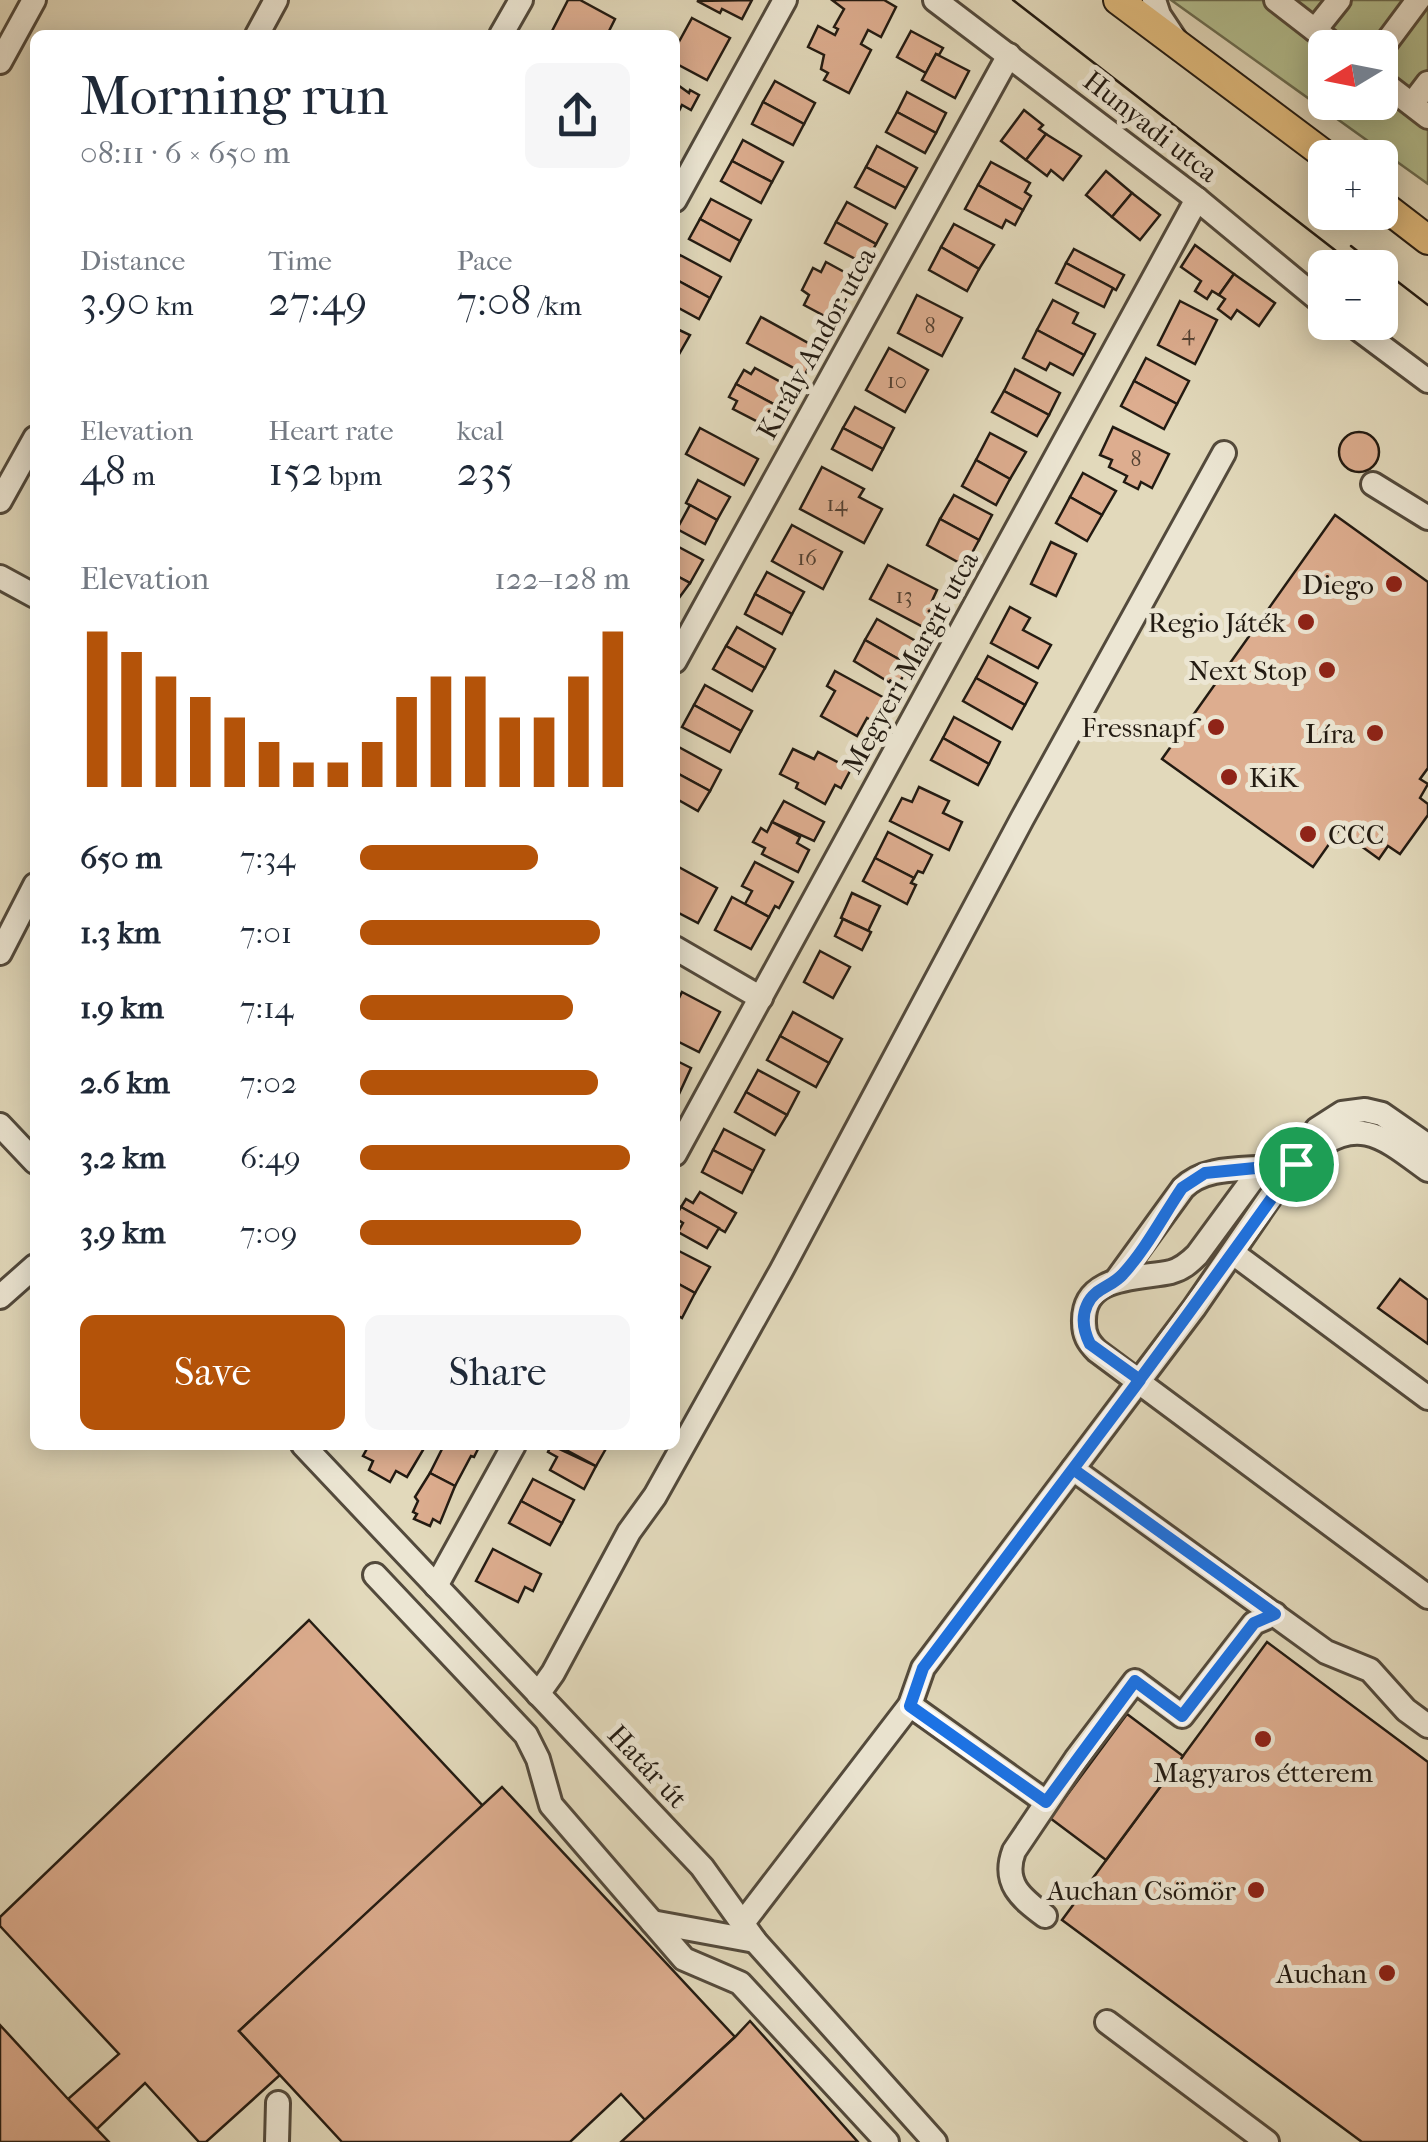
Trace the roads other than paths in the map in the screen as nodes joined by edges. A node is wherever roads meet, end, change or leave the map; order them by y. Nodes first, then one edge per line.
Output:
1 (34, 0) edge
2 (276, 0) edge
3 (520, 0) edge
4 (786, 0) edge
5 (935, 0) edge
6 (1118, 0) edge
7 (1154, 0) edge
8 (1276, 0) edge
9 (1338, 0) edge
10 (1418, 0) edge
11 (260, 30) edge
12 (504, 30) edge
13 (1315, 30) joint
14 (1396, 30) edge
15 (1180, 46) junction
16 (1009, 55) junction
17 (0, 62) edge
18 (1428, 83) edge
19 (1398, 94) edge
20 (1420, 111) edge
21 (1308, 142) edge
22 (680, 191) edge
23 (1197, 199) junction
24 (1398, 200) edge
25 (1398, 217) edge
26 (1428, 222) edge
27 (1398, 224) edge
28 (1428, 240) edge
29 (1428, 250) edge
30 (1308, 291) edge
31 (1373, 340) edge
32 (1428, 381) edge
33 (30, 447) edge
34 (1224, 454) dead end
35 (1374, 484) dead end
36 (0, 501) edge
37 (1428, 518) edge
38 (0, 577) edge
39 (30, 593) edge
40 (680, 652) edge
41 (30, 895) edge
42 (680, 951) edge
43 (0, 953) edge
44 (761, 998) junction
45 (0, 1125) edge
46 (680, 1145) edge
47 (1428, 1146) edge
48 (30, 1157) edge
49 (1296, 1164) junction
50 (1261, 1168) junction
51 (1428, 1170) edge
52 (1233, 1253) junction
53 (30, 1270) edge
54 (1117, 1279) junction
55 (0, 1297) edge
56 (1140, 1380) junction
57 (1428, 1398) edge
58 (680, 1447) edge
59 (308, 1450) edge
60 (511, 1450) edge
61 (678, 1450) edge
62 (1073, 1469) junction
63 (375, 1575) dead end
64 (436, 1586) junction
65 (1428, 1597) edge
66 (1275, 1614) junction
67 (538, 1694) junction
68 (910, 1706) junction
69 (1428, 1726) edge
70 (1046, 1802) junction
71 (1045, 1916) dead end
72 (652, 1922) junction
73 (749, 1932) junction
74 (1107, 2022) dead end
75 (278, 2103) dead end
76 (878, 2138) edge
77 (277, 2142) edge
78 (935, 2142) edge
79 (1267, 2142) edge

1 - 17 street
2 - 11 street
3 - 12 street
4 - 22 street
5 - 16 street, Hunyadi utca
6 - 15 main road
7 - 15 street
8 - 13 street
9 - 13 street
10 - 14 street
15 - 21 main road
16 - 23 street, Hunyadi utca
16 - 40 street, Király Andor utca
18 - 20 street
19 - 20 street
23 - 30 street, Hunyadi utca
23 - 44 street, Megyeri Margit utca
24 - 26 main road
25 - 28 main road
27 - 29 street
31 - 32 street
33 - 36 street
34 - 58 street
35 - 37 street
38 - 39 street
41 - 43 street
42 - 44 street
44 - 46 street, Megyeri Margit utca
45 - 48 street
47 - 49 street
49 - 50 street
49 - 51 street
49 - 52 street
50 - 54 street
50 - 54 street
52 - 56 street
52 - 57 street
53 - 55 street
54 - 56 street
56 - 62 street
56 - 65 street
59 - 64 street, Határ út
60 - 64 street
61 - 67 street
62 - 66 street
62 - 68 street
63 - 72 street
64 - 67 street, Határ út
66 - 69 street
66 - 70 street
67 - 73 street, Határ út
68 - 70 street
68 - 73 street
70 - 71 street
72 - 73 street
72 - 76 street
73 - 78 street, Határ út
74 - 79 street
75 - 77 street

